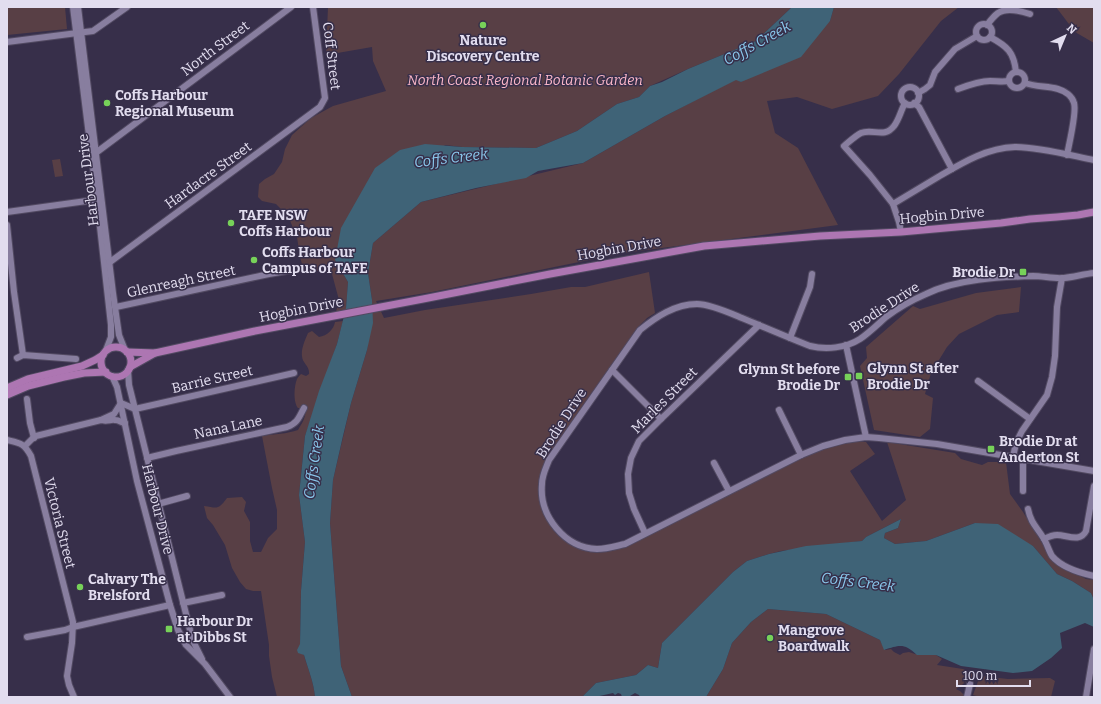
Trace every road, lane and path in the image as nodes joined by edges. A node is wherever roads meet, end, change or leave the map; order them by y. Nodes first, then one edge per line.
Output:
1 (73, 7) edge
2 (78, 7) edge
3 (127, 7) edge
4 (291, 7) edge
5 (313, 7) edge
6 (1023, 9) edge
7 (1030, 14) dead end
8 (987, 25) junction
9 (79, 33) junction
10 (977, 36) junction
11 (990, 37) junction
12 (7, 42) edge
13 (1016, 72) junction
14 (1009, 81) junction
15 (1025, 83) junction
16 (958, 89) dead end
17 (918, 93) junction
18 (905, 103) junction
19 (914, 103) junction
20 (320, 107) joint
21 (97, 152) junction
22 (1067, 155) junction
23 (1094, 160) edge
24 (952, 169) junction
25 (100, 199) junction
26 (893, 204) junction
27 (7, 212) edge
28 (1094, 212) edge
29 (7, 225) edge
30 (901, 232) junction
31 (110, 262) junction
32 (298, 269) dead end
33 (1094, 273) edge
34 (812, 274) dead end
35 (1062, 278) junction
36 (14, 292) junction
37 (7, 296) edge
38 (116, 307) junction
39 (758, 325) junction
40 (790, 338) junction
41 (846, 345) junction
42 (126, 351) junction
43 (104, 352) junction
44 (155, 353) junction
45 (76, 359) dead end
46 (129, 369) junction
47 (612, 370) junction
48 (294, 373) dead end
49 (109, 374) junction
50 (978, 381) dead end
51 (7, 388) edge
52 (7, 395) edge
53 (27, 399) dead end
54 (121, 403) junction
55 (304, 408) dead end
56 (135, 409) junction
57 (779, 410) dead end
58 (1030, 418) junction
59 (661, 419) junction
60 (101, 420) junction
61 (125, 423) junction
62 (866, 437) junction
63 (34, 438) junction
64 (7, 440) edge
65 (25, 446) junction
66 (801, 455) junction
67 (1013, 457) junction
68 (147, 458) junction
69 (1023, 459) junction
70 (714, 463) dead end
71 (1094, 471) edge
72 (1094, 486) edge
73 (730, 491) junction
74 (1023, 491) dead end
75 (187, 496) dead end
76 (158, 504) junction
77 (1028, 509) dead end
78 (646, 533) junction
79 (1044, 539) junction
80 (1094, 576) edge
81 (222, 595) dead end
82 (183, 604) junction
83 (170, 605) junction
84 (73, 627) junction
85 (27, 637) dead end
86 (1094, 649) edge
87 (205, 664) junction
88 (970, 684) dead end
89 (74, 697) edge
90 (230, 697) edge
91 (967, 697) edge
92 (1086, 697) edge

1 - 9 street, Harbour Drive
2 - 9 street, Harbour Drive
3 - 9 street
4 - 21 street, North Street
5 - 20 street, Coff Street
6 - 7 street
6 - 8 street
8 - 10 street
8 - 11 street
9 - 12 street
9 - 21 street, Harbour Drive
9 - 25 street, Harbour Drive
10 - 11 street
10 - 17 street
11 - 13 street
13 - 14 street
13 - 15 street
14 - 15 street
14 - 16 street
15 - 22 street
17 - 18 street
17 - 19 street
18 - 19 street
18 - 26 street
19 - 24 street
20 - 31 street, Hardacre Street
21 - 25 street, Harbour Drive
22 - 23 street
22 - 24 street
24 - 26 street
25 - 27 street
25 - 31 street, Harbour Drive
25 - 43 street, Harbour Drive
26 - 30 street
28 - 30 main road, Hogbin Drive
29 - 36 street
30 - 44 main road, Hogbin Drive
31 - 38 street, Harbour Drive
32 - 38 street, Glenreagh Street
33 - 35 street, Brodie Drive
34 - 40 street
35 - 41 street, Brodie Drive
35 - 58 street
36 - 37 street
36 - 45 street
38 - 42 street, Harbour Drive
39 - 40 street, Brodie Drive
39 - 47 street, Brodie Drive
39 - 59 street, Marles Street
40 - 41 street, Brodie Drive
41 - 62 street
42 - 43 main road
42 - 44 main road, Hogbin Drive
42 - 46 main road
43 - 49 main road
43 - 51 main road
44 - 46 main road, Hogbin Drive
46 - 49 main road
46 - 56 street, Harbour Drive
47 - 59 street
47 - 78 street, Brodie Drive
48 - 56 street, Barrie Street
49 - 52 main road
49 - 54 street, Harbour Drive
50 - 58 street
53 - 63 street
54 - 56 street
54 - 60 street
54 - 61 street, Harbour Drive
55 - 68 street, Nana Lane
56 - 68 street, Harbour Drive
57 - 66 street
58 - 67 street
59 - 78 street, Marles Street
60 - 61 street
60 - 63 street
61 - 83 street, Harbour Drive
62 - 66 street, Brodie Drive
62 - 67 street, Brodie Drive
63 - 65 street
64 - 65 street
65 - 84 street, Victoria Street
66 - 73 street, Brodie Drive
67 - 69 street, Brodie Drive
68 - 76 street, Harbour Drive
69 - 71 street, Brodie Drive
69 - 74 street
70 - 73 street
72 - 79 street
73 - 78 street, Brodie Drive
75 - 76 street
76 - 82 street, Harbour Drive
77 - 79 street
79 - 80 street
81 - 82 street
82 - 87 street, Harbour Drive
83 - 84 street
83 - 87 street, Harbour Drive
84 - 85 street
84 - 89 street, Victoria Street
86 - 92 street
87 - 90 street, Harbour Drive
88 - 91 street

